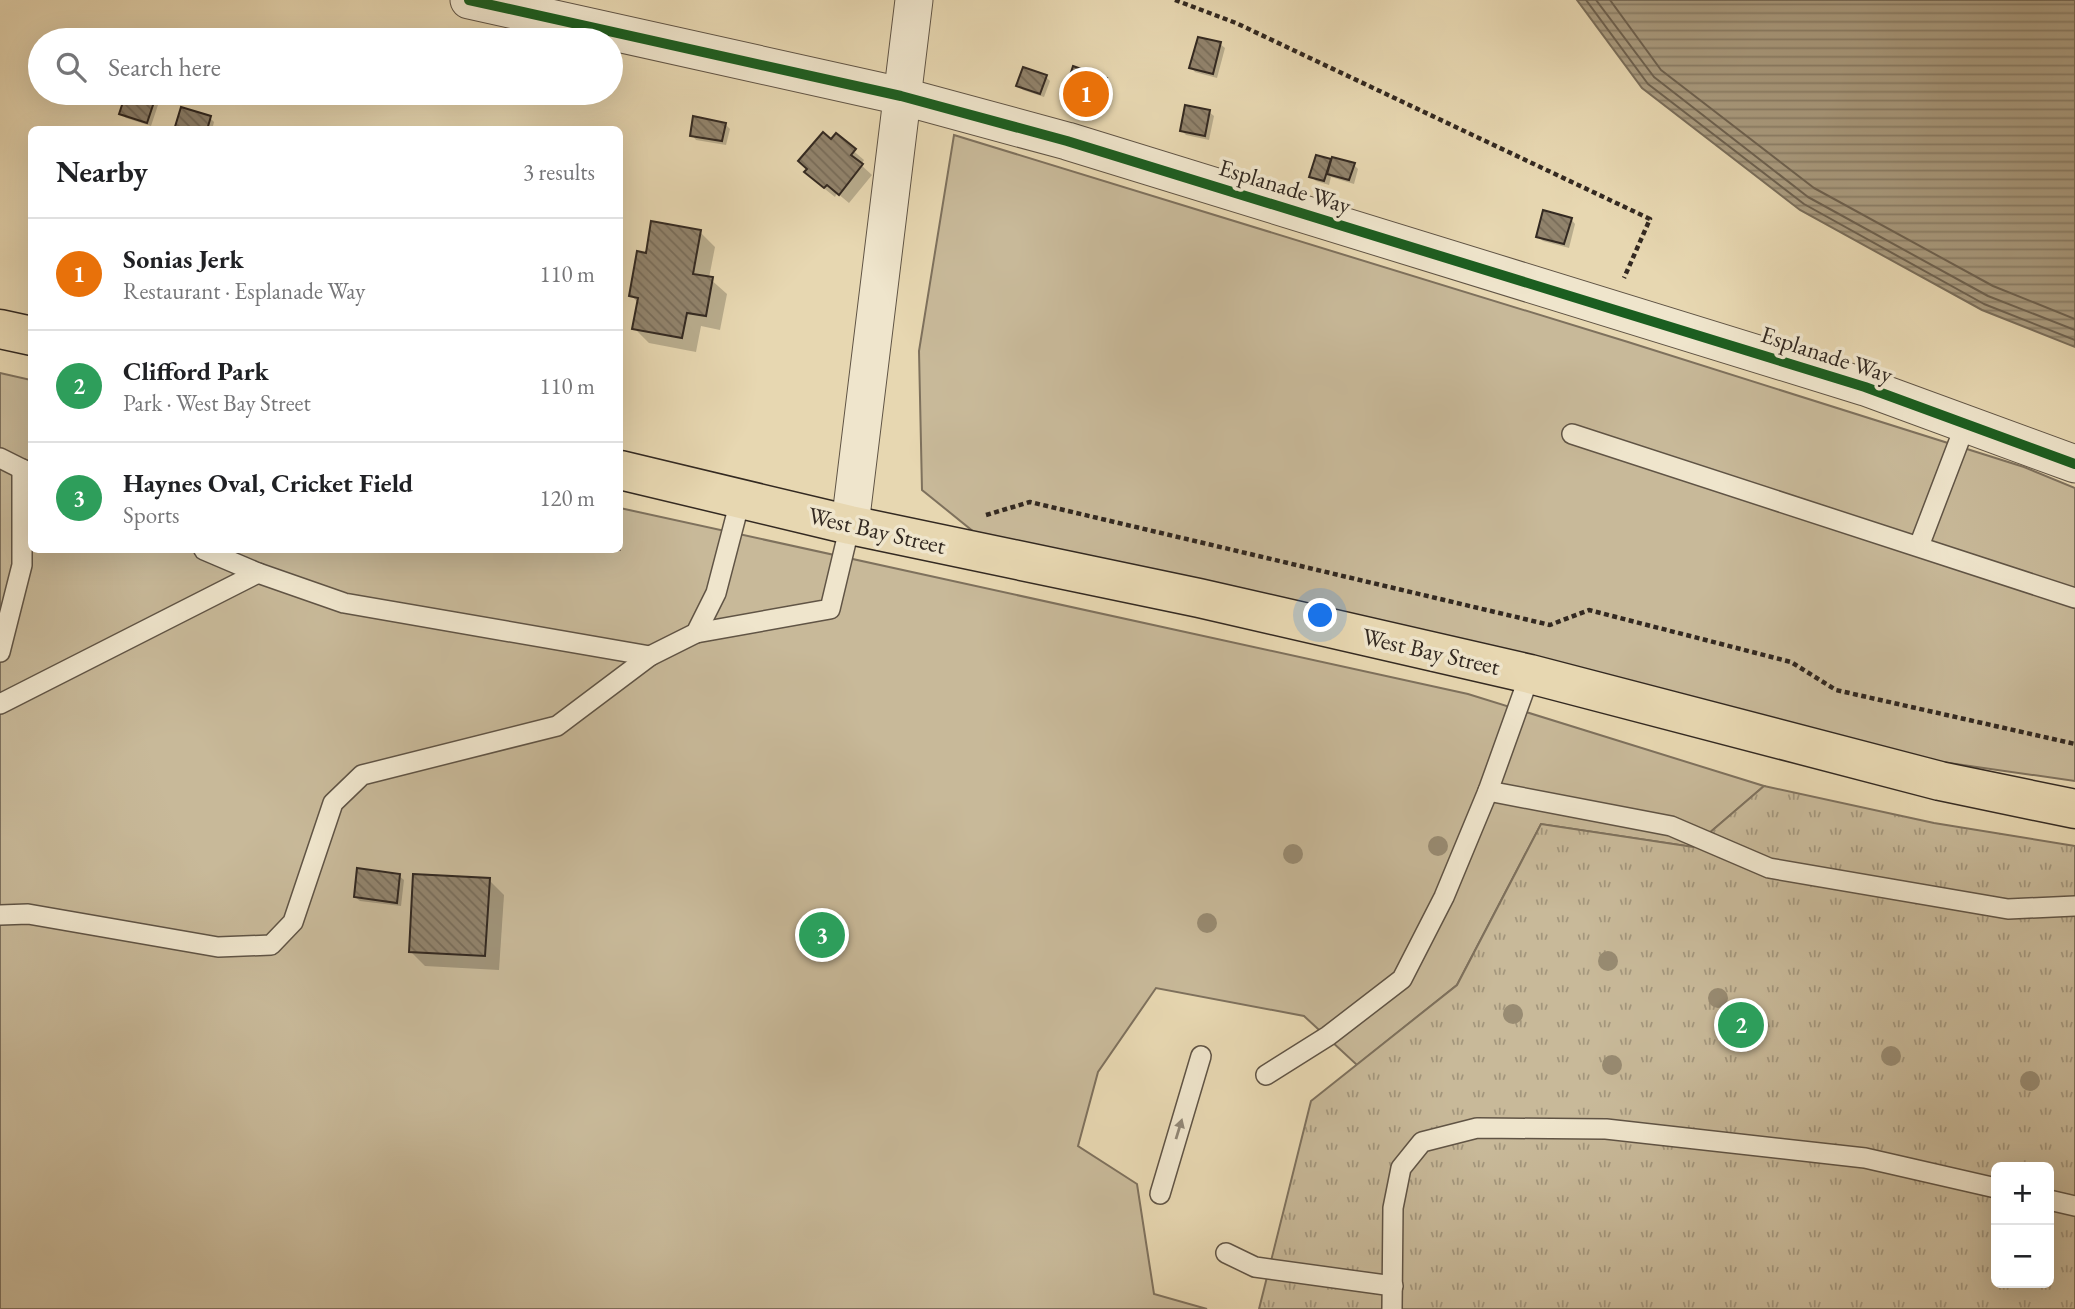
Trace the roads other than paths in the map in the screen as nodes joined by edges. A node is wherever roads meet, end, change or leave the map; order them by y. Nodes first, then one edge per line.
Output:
1 (469, 0) edge
2 (914, 0) edge
3 (595, 28) edge
4 (623, 34) edge
5 (901, 96) junction
6 (0, 329) edge
7 (28, 335) edge
8 (1966, 423) junction
9 (1572, 434) dead end
10 (0, 458) edge
11 (2075, 464) edge
12 (623, 471) edge
13 (27, 472) edge
14 (741, 497) junction
15 (850, 525) junction
16 (1919, 547) junction
17 (211, 553) edge
18 (258, 573) junction
19 (2075, 598) edge
20 (696, 633) junction
21 (0, 652) edge
22 (650, 656) junction
23 (1530, 674) junction
24 (0, 704) edge
25 (1488, 791) junction
26 (2075, 809) edge
27 (2075, 906) edge
28 (0, 915) edge
29 (1201, 1056) dead end
30 (1266, 1075) dead end
31 (1991, 1187) edge
32 (1160, 1194) dead end
33 (2054, 1201) edge
34 (2075, 1206) edge
35 (1226, 1253) dead end
36 (1392, 1286) junction
37 (1392, 1309) edge

1 - 3 street, Esplanade Way
2 - 5 street
4 - 5 street, Esplanade Way
5 - 8 street, Esplanade Way
5 - 15 street
6 - 7 highway
8 - 11 street, Esplanade Way
8 - 16 lane
9 - 16 lane
10 - 13 lane
12 - 14 highway, West Bay Street
13 - 21 lane
14 - 15 highway, West Bay Street
14 - 20 lane
15 - 20 lane
15 - 23 highway, West Bay Street
16 - 19 lane
17 - 18 lane
18 - 22 lane
18 - 24 lane
20 - 22 lane
22 - 28 lane
23 - 25 lane
23 - 26 highway, West Bay Street
25 - 27 lane
25 - 30 lane
32 -> 29 lane
31 - 36 lane
33 - 34 lane
35 - 36 lane
36 - 37 lane

